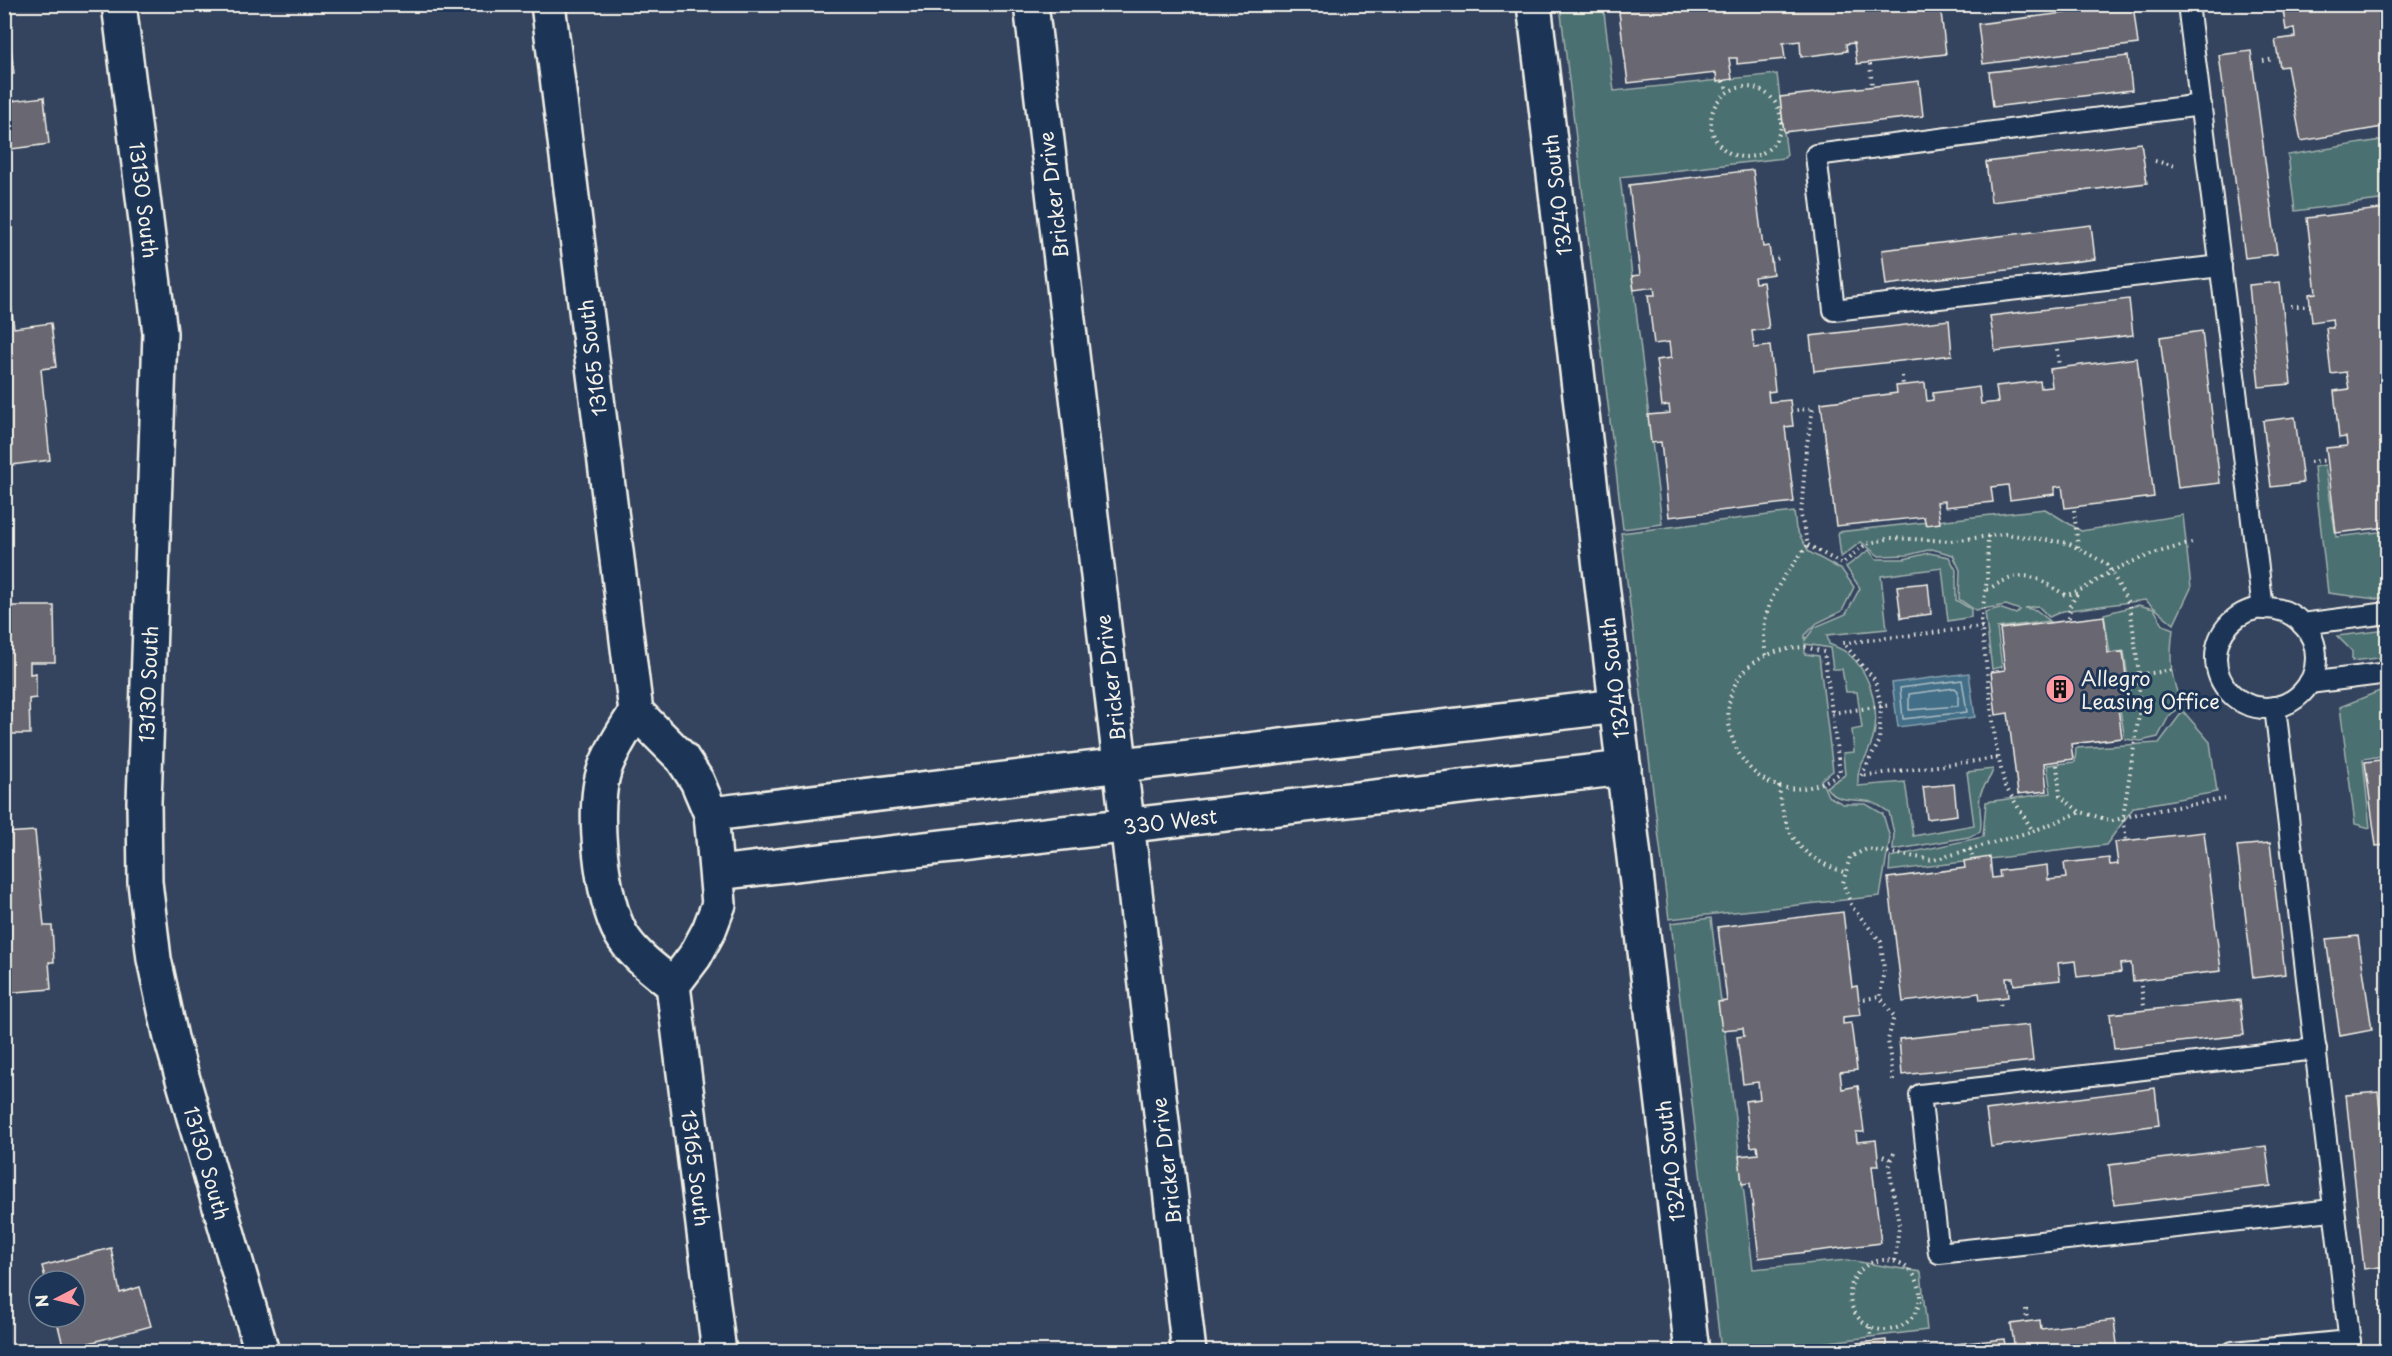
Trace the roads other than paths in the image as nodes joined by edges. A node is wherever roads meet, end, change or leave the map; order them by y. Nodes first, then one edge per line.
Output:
1 (120, 4) edge
2 (548, 4) edge
3 (1031, 4) edge
4 (1534, 4) edge
5 (2188, 4) edge
6 (2201, 105) junction
7 (2221, 266) junction
8 (2263, 609) junction
9 (2388, 613) edge
10 (2302, 624) junction
11 (2388, 674) edge
12 (2309, 682) junction
13 (1617, 706) junction
14 (2275, 707) junction
15 (636, 712) junction
16 (1121, 765) junction
17 (1624, 768) junction
18 (711, 814) junction
19 (1127, 826) junction
20 (717, 873) junction
21 (673, 985) junction
22 (2316, 1049) junction
23 (2332, 1210) junction
24 (2350, 1346) edge
25 (262, 1352) edge
26 (719, 1352) edge
27 (1189, 1352) edge
28 (1692, 1352) edge
29 (2233, 1352) edge

1 - 25 street, 13130 South
2 - 15 street, 13165 South
3 - 16 street, Bricker Drive
4 - 13 street, 13240 South
5 - 6 lane
6 - 7 lane
6 - 7 lane
7 - 8 lane
8 - 10 lane
8 - 14 lane
9 - 10 lane
10 - 12 lane
11 - 12 lane
12 - 14 lane
13 - 16 street
13 - 17 street, 13240 South
14 - 22 lane
15 - 18 street
15 - 21 street
16 - 18 street
16 - 19 street, Bricker Drive
17 - 19 street, 330 West
17 - 28 street, 13240 South
18 - 20 street
19 - 20 street, 330 West
19 - 27 street, Bricker Drive
20 - 21 street
21 - 26 street, 13165 South
22 - 23 lane
22 - 23 lane
23 - 24 lane
24 - 29 lane

